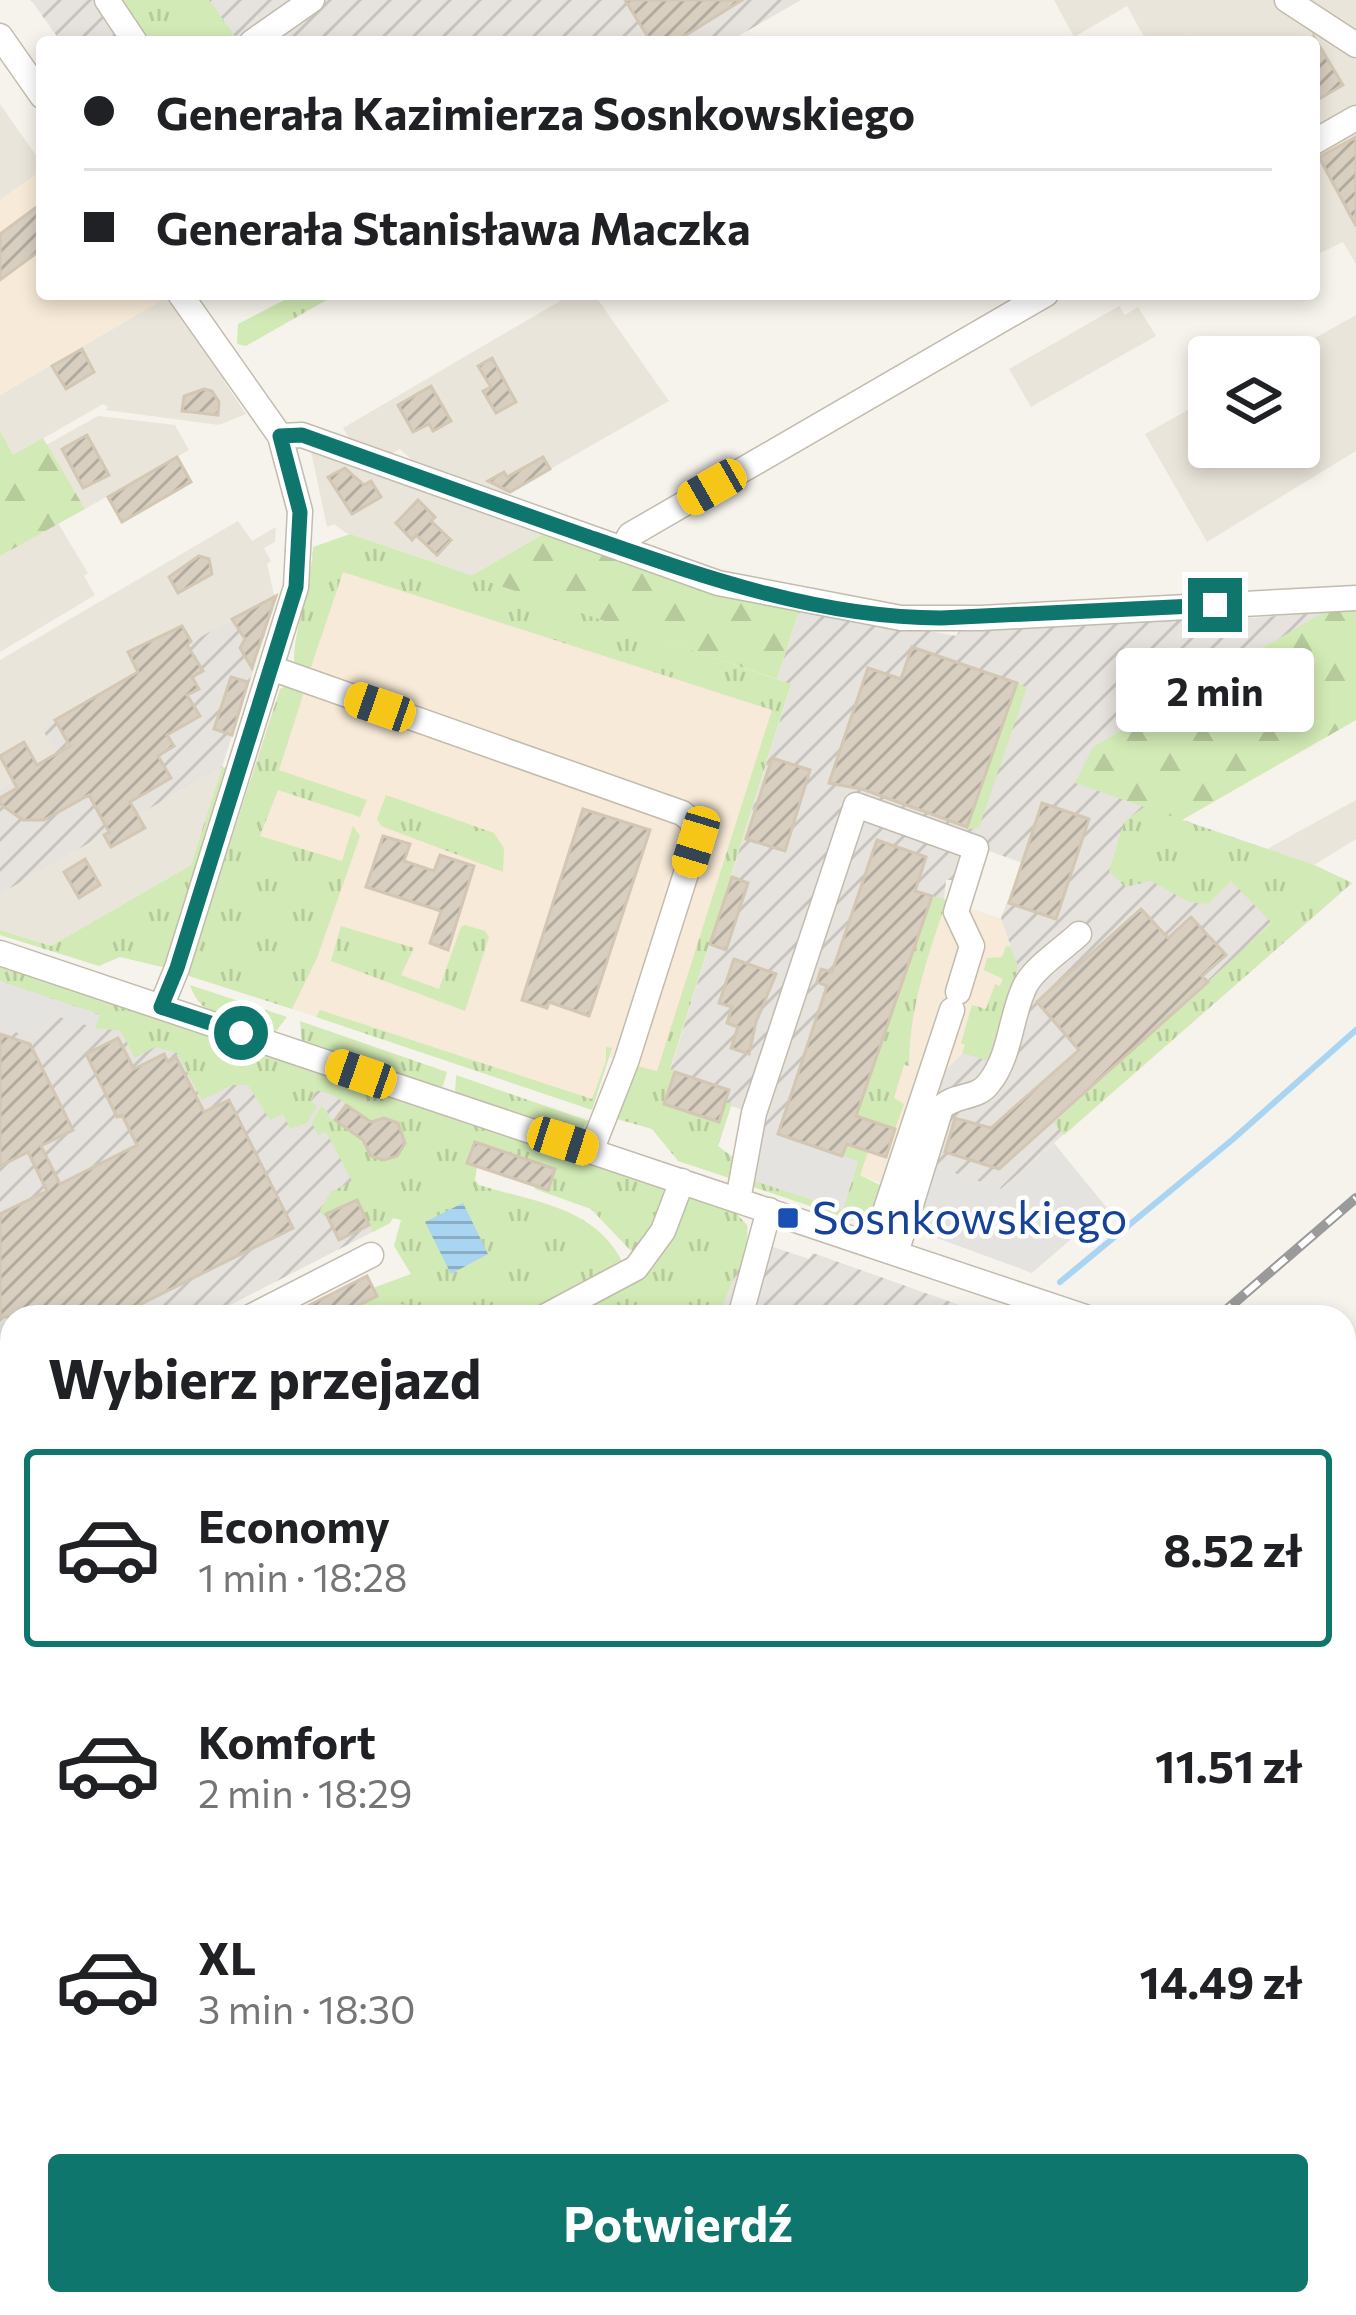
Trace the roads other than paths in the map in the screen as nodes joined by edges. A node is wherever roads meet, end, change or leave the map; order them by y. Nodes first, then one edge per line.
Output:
1 (107, 0) edge
2 (312, 0) edge
3 (1287, 0) edge
4 (0, 36) edge
5 (131, 36) edge
6 (261, 36) edge
7 (1356, 45) edge
8 (36, 87) edge
9 (1356, 118) edge
10 (1320, 139) edge
11 (185, 300) edge
12 (1036, 300) edge
13 (280, 436) junction
14 (622, 549) junction
15 (1356, 598) edge
16 (271, 668) junction
17 (1079, 934) dead end
18 (0, 953) edge
19 (161, 1007) junction
20 (591, 1150) junction
21 (682, 1181) junction
22 (738, 1200) junction
23 (769, 1210) junction
24 (885, 1249) junction
25 (371, 1255) dead end
26 (273, 1305) edge
27 (567, 1305) edge
28 (743, 1305) edge
29 (1033, 1305) edge

1 - 5 street
2 - 6 street
3 - 7 street
4 - 8 street
9 - 10 street
11 - 13 street
12 - 14 street
13 - 14 street
13 - 16 street
14 - 15 street
16 - 19 street
16 - 20 street
17 - 24 street
18 - 19 street
19 - 20 street
20 - 21 street
21 - 22 street
21 - 27 street
22 - 23 street
22 - 24 street
23 - 24 street
23 - 28 street
24 - 29 street
25 - 26 street

